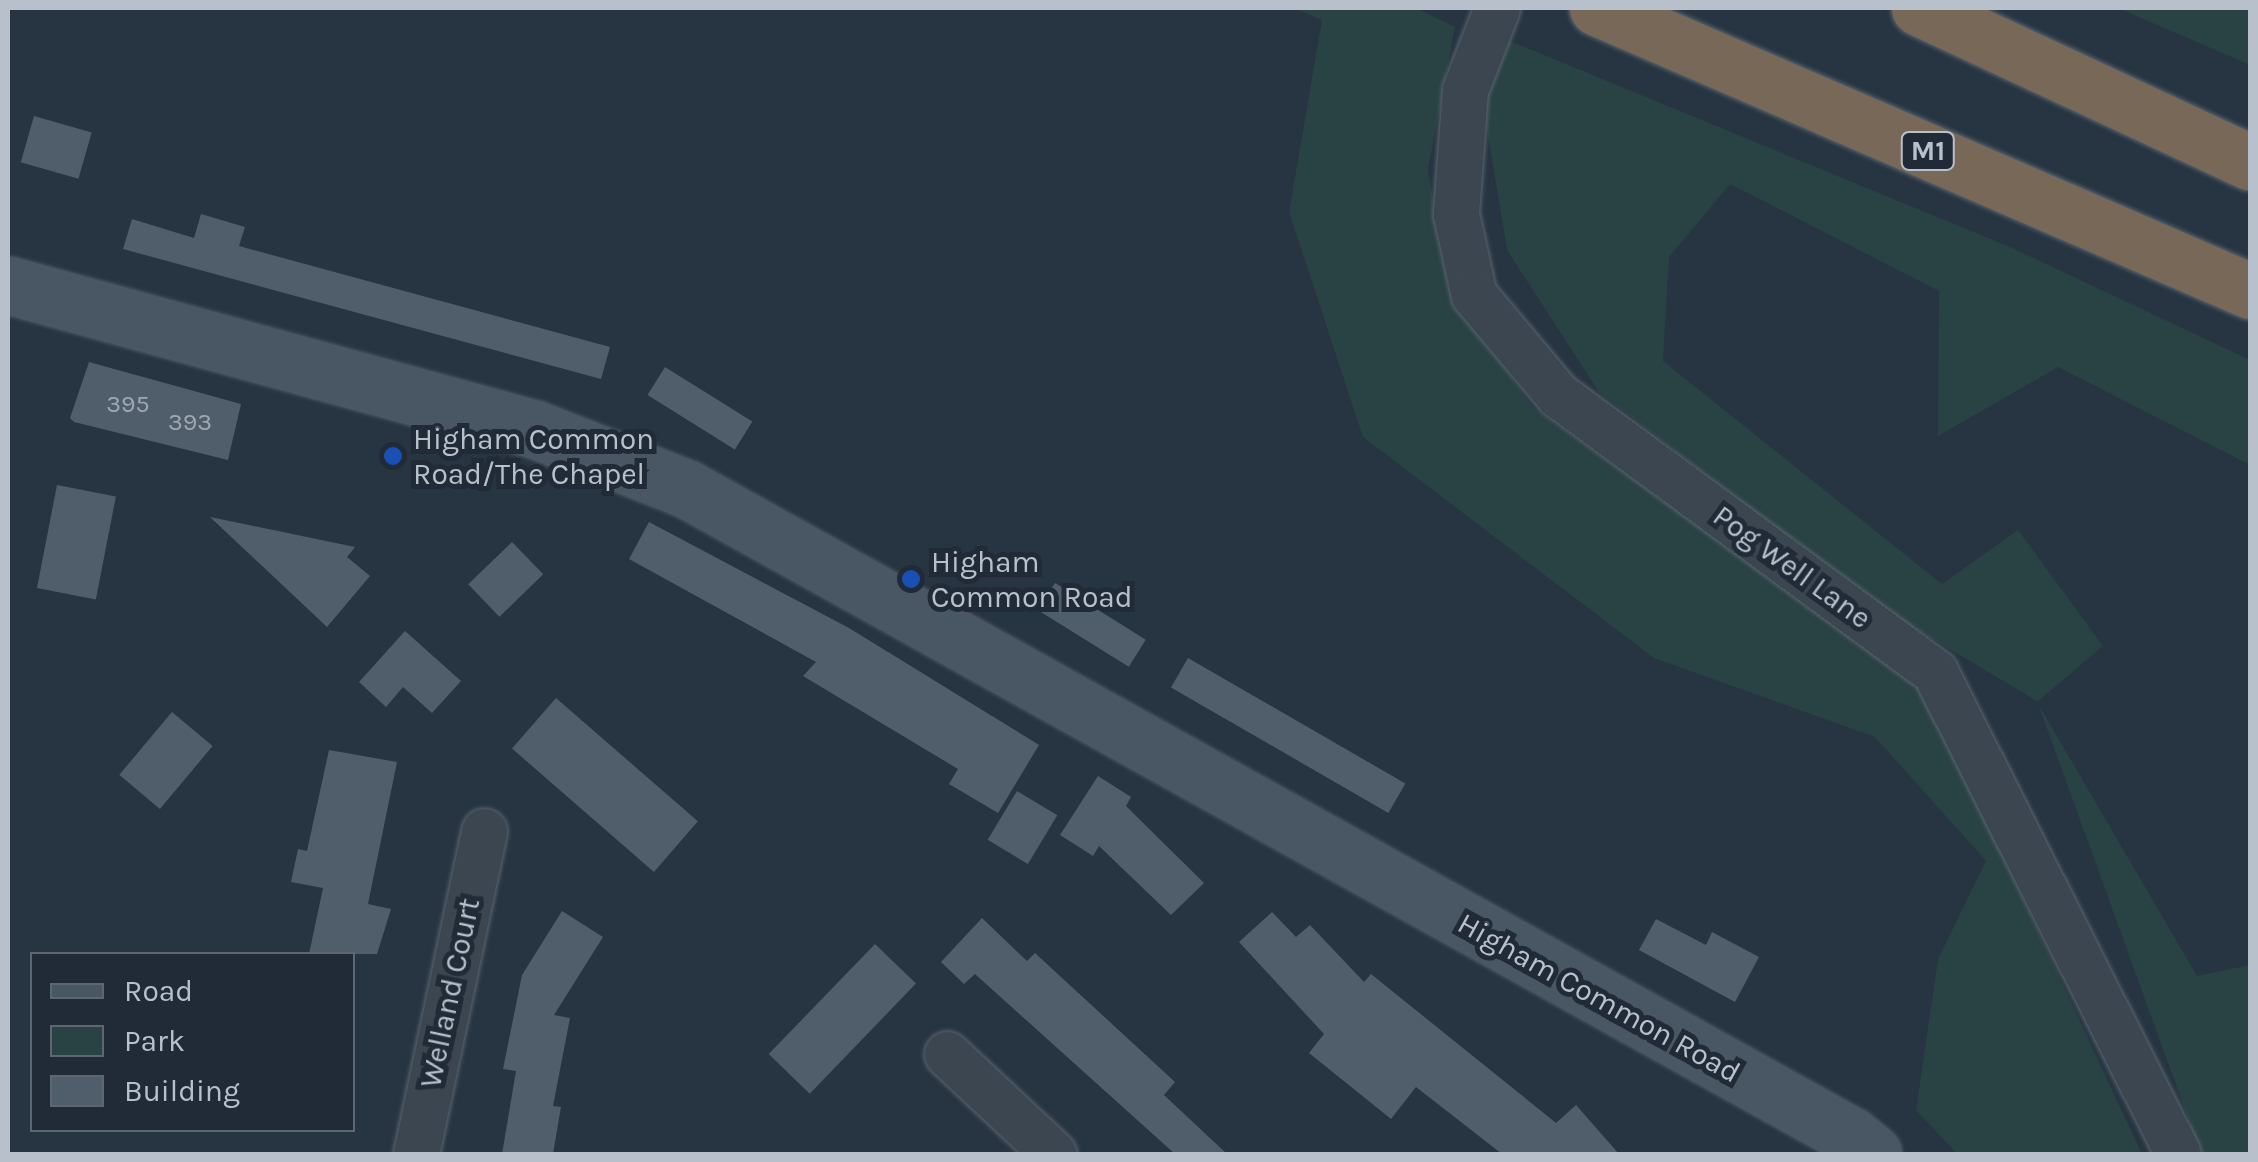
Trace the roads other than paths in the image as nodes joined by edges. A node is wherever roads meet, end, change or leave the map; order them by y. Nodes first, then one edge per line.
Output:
1 (1497, 8) edge
2 (1919, 8) edge
3 (1602, 9) edge
4 (2250, 162) edge
5 (8, 285) edge
6 (2250, 291) edge
7 (484, 831) dead end
8 (947, 1054) dead end
9 (416, 1154) edge
10 (1054, 1154) edge
11 (1873, 1154) edge
12 (2178, 1154) edge

1 - 12 street, Pog Well Lane
2 - 4 highway
3 - 6 highway, M1
5 - 11 street, Higham Common Road
7 - 9 street, Welland Court
8 - 10 street

